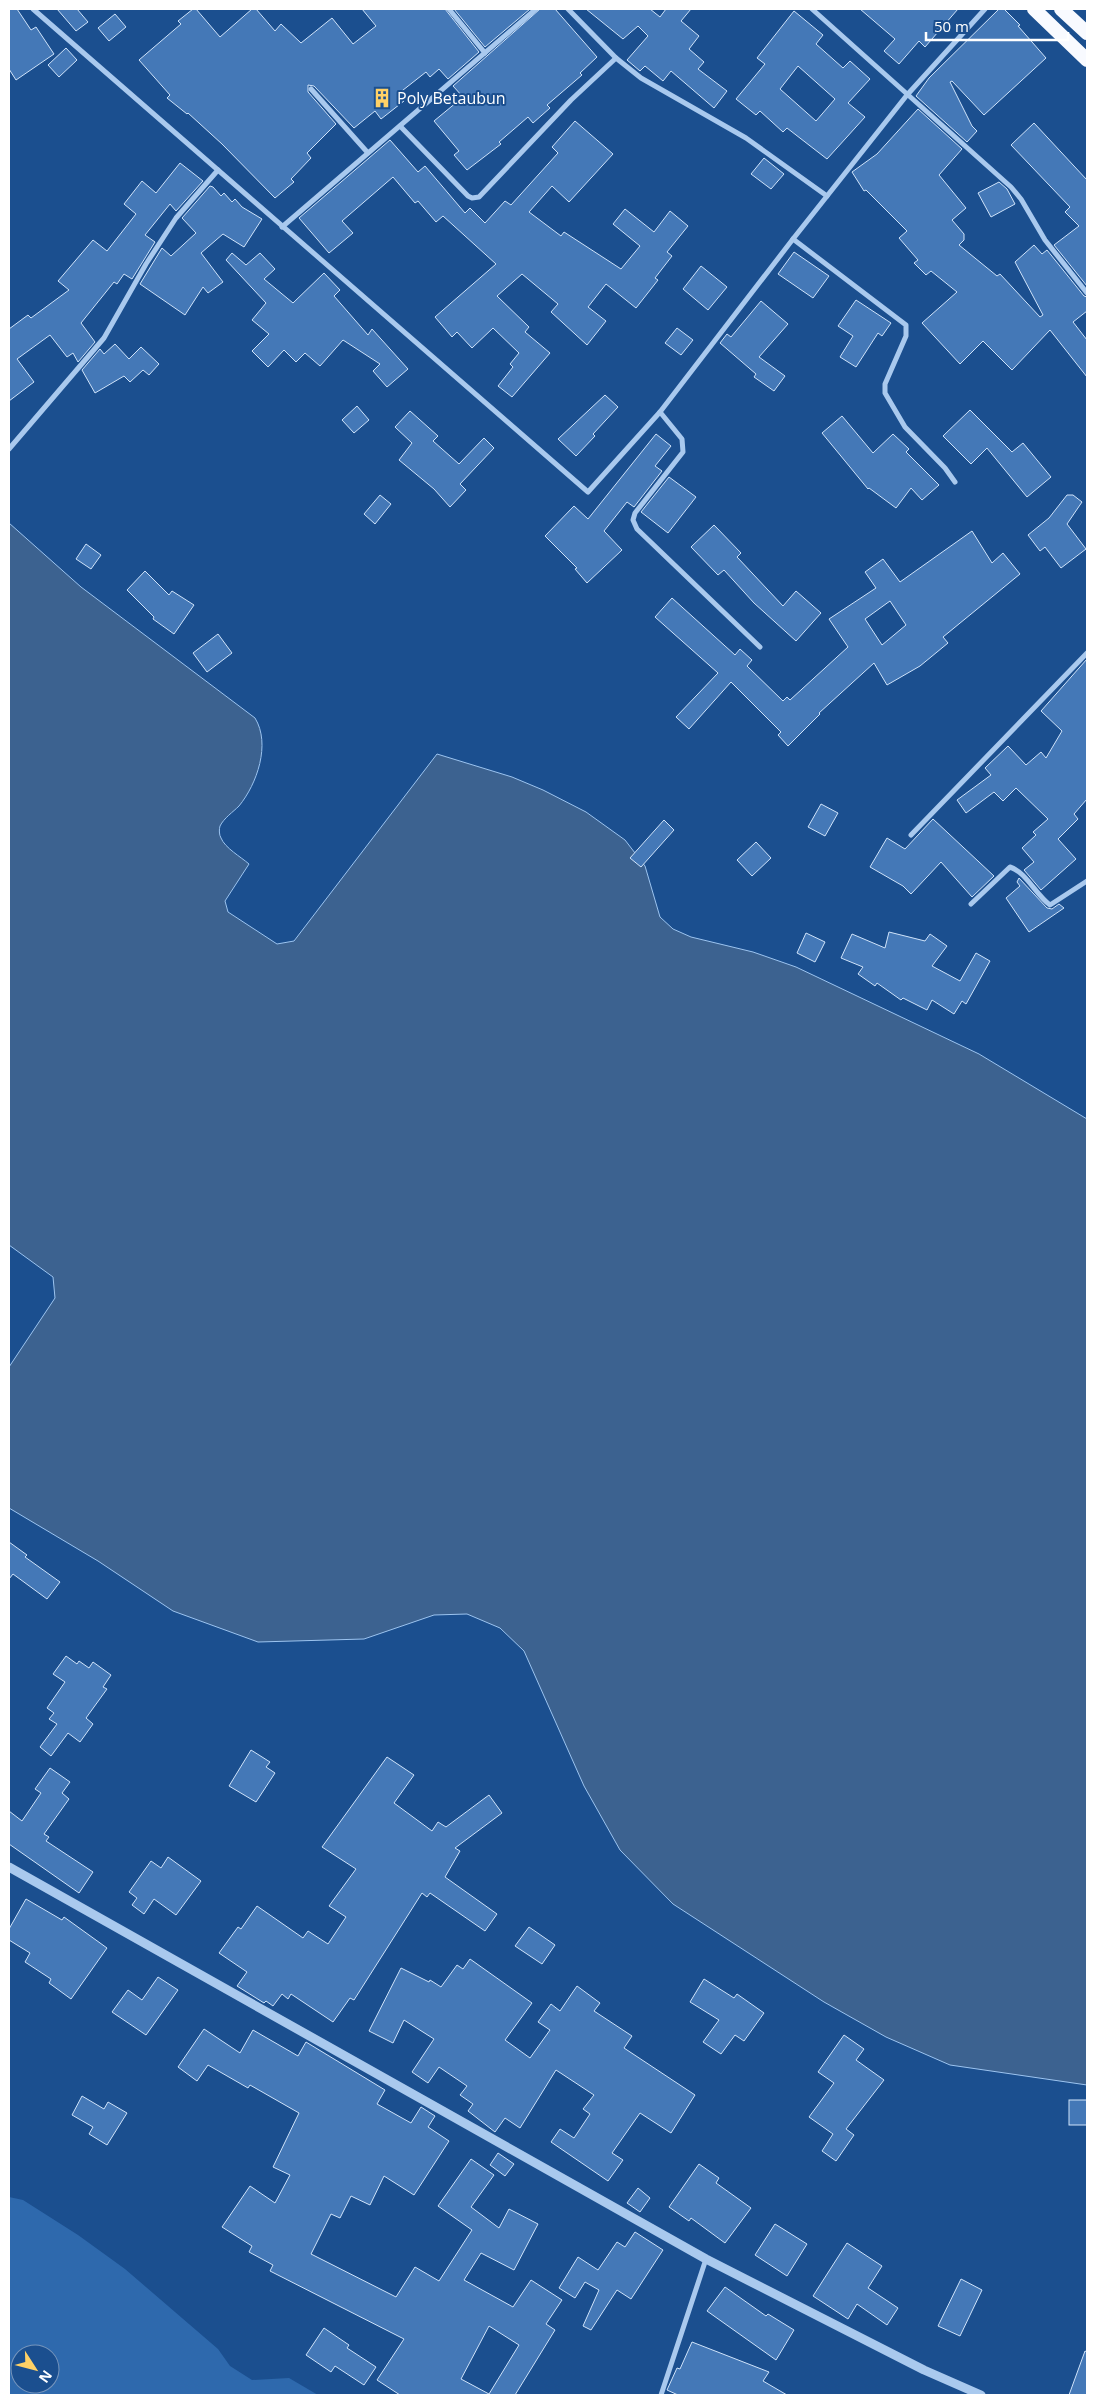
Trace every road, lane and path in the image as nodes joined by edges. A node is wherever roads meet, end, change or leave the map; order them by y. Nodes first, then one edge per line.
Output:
1 (33, 9) edge
2 (449, 9) edge
3 (536, 9) edge
4 (568, 9) edge
5 (812, 9) edge
6 (984, 9) edge
7 (1034, 9) edge
8 (1061, 9) edge
9 (1087, 33) edge
10 (485, 53) junction
11 (616, 58) junction
12 (1087, 60) edge
13 (311, 89) dead end
14 (906, 95) junction
15 (400, 126) junction
16 (368, 153) junction
17 (218, 170) junction
18 (827, 196) junction
19 (282, 227) junction
20 (793, 238) junction
21 (1087, 293) edge
22 (660, 412) junction
23 (9, 449) edge
24 (955, 482) dead end
25 (760, 647) dead end
26 (1087, 653) edge
27 (911, 835) dead end
28 (1087, 881) edge
29 (971, 904) dead end
30 (9, 1867) edge
31 (706, 2259) junction
32 (661, 2395) edge
33 (981, 2395) edge

1 - 17 street
2 - 10 street
3 - 10 street
4 - 11 street
5 - 14 street
6 - 14 street
7 - 12 highway
8 - 9 highway
10 - 15 street
11 - 15 street
11 - 18 street
13 - 16 street
14 - 18 street
14 - 21 street
15 - 16 street
16 - 19 street
17 - 19 street
17 - 23 street
18 - 20 street
19 - 22 street
20 - 22 street
20 - 24 street
22 - 25 street
26 - 27 street
28 - 29 street
30 - 31 street
31 - 32 street
31 - 33 street

